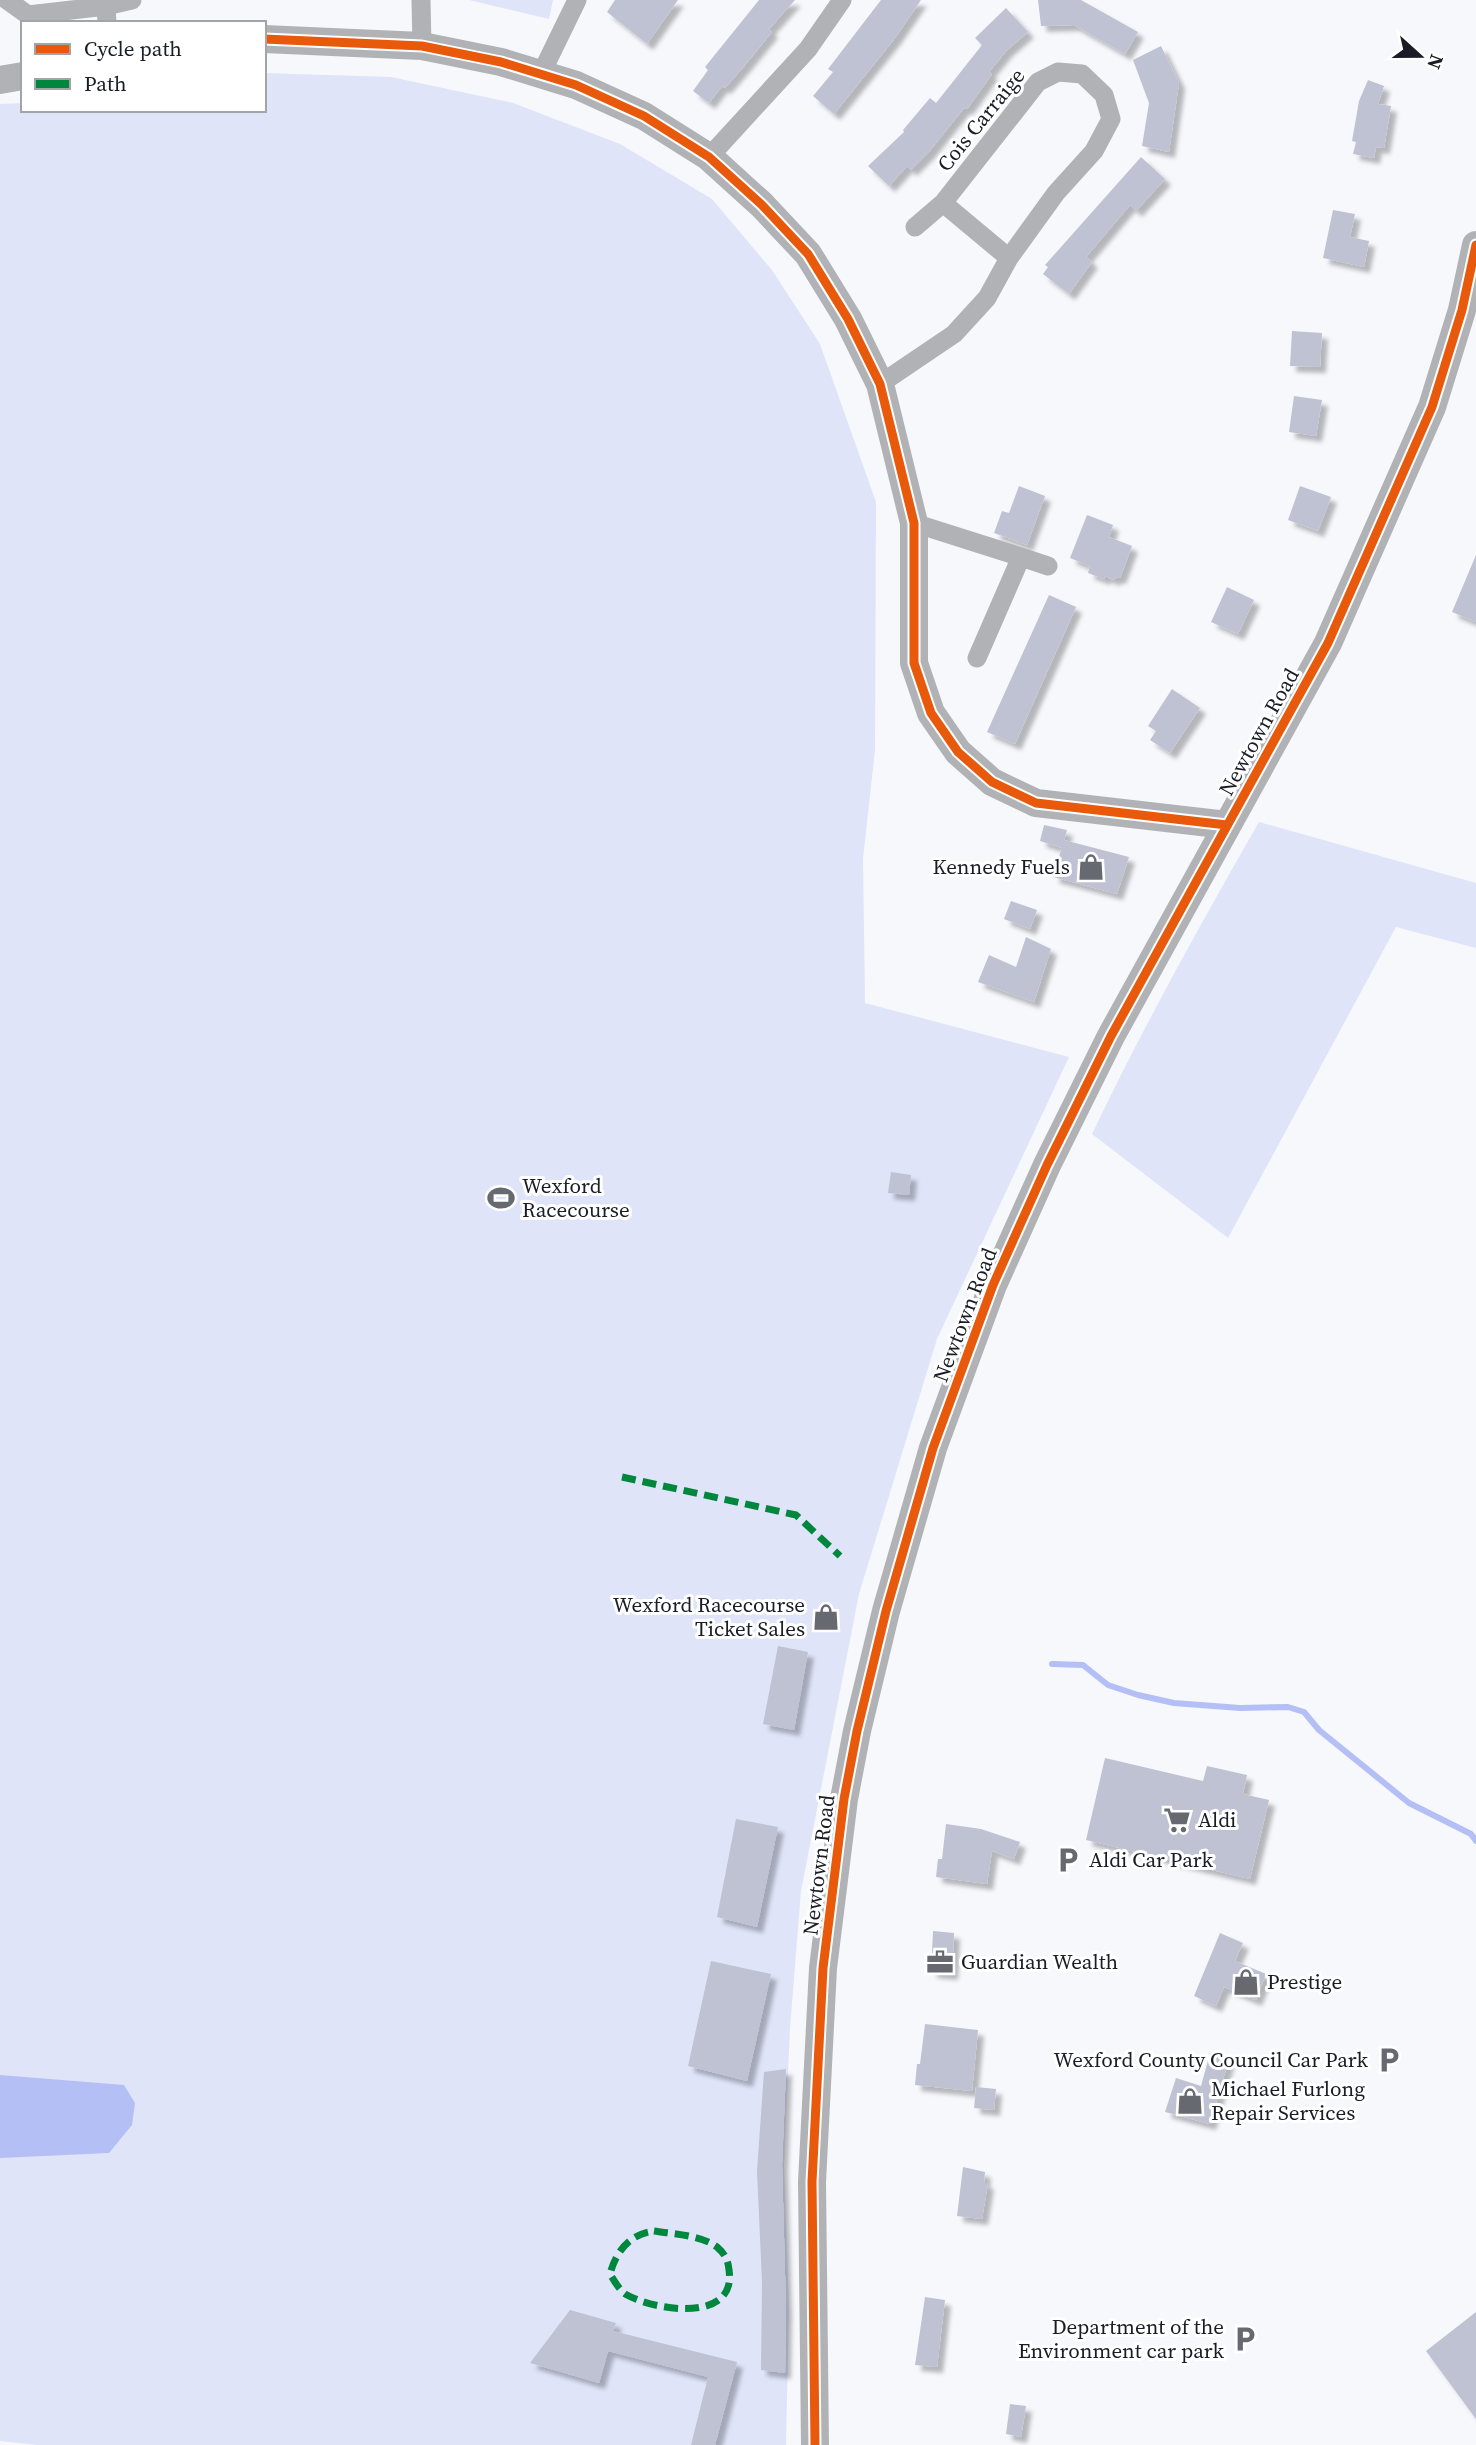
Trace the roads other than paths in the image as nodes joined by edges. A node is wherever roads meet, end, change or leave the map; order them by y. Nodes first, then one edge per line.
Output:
1 (7, 0) edge
2 (132, 0) edge
3 (421, 0) edge
4 (577, 0) edge
5 (842, 0) edge
6 (107, 14) edge
7 (266, 39) edge
8 (422, 46) junction
9 (541, 74) junction
10 (21, 76) edge
11 (0, 80) edge
12 (709, 157) junction
13 (943, 203) junction
14 (915, 227) dead end
15 (1476, 245) edge
16 (1009, 258) junction
17 (880, 384) junction
18 (914, 523) junction
19 (1021, 557) junction
20 (1048, 566) dead end
21 (978, 658) dead end
22 (1227, 825) junction
23 (815, 2445) edge

1 - 6 street
2 - 6 street
3 - 8 street
4 - 9 street
5 - 12 street
7 - 8 main road
8 - 9 main road
9 - 12 main road
10 - 11 main road
12 - 17 main road
13 - 14 street, Cois Carraige
13 - 16 street, Cois Carraige
13 - 16 street, Cois Carraige
15 - 22 main road, Newtown Road
16 - 17 street, Cois Carraige
17 - 18 main road
18 - 19 street
18 - 22 main road
19 - 20 street
19 - 21 street
22 - 23 main road, Newtown Road

